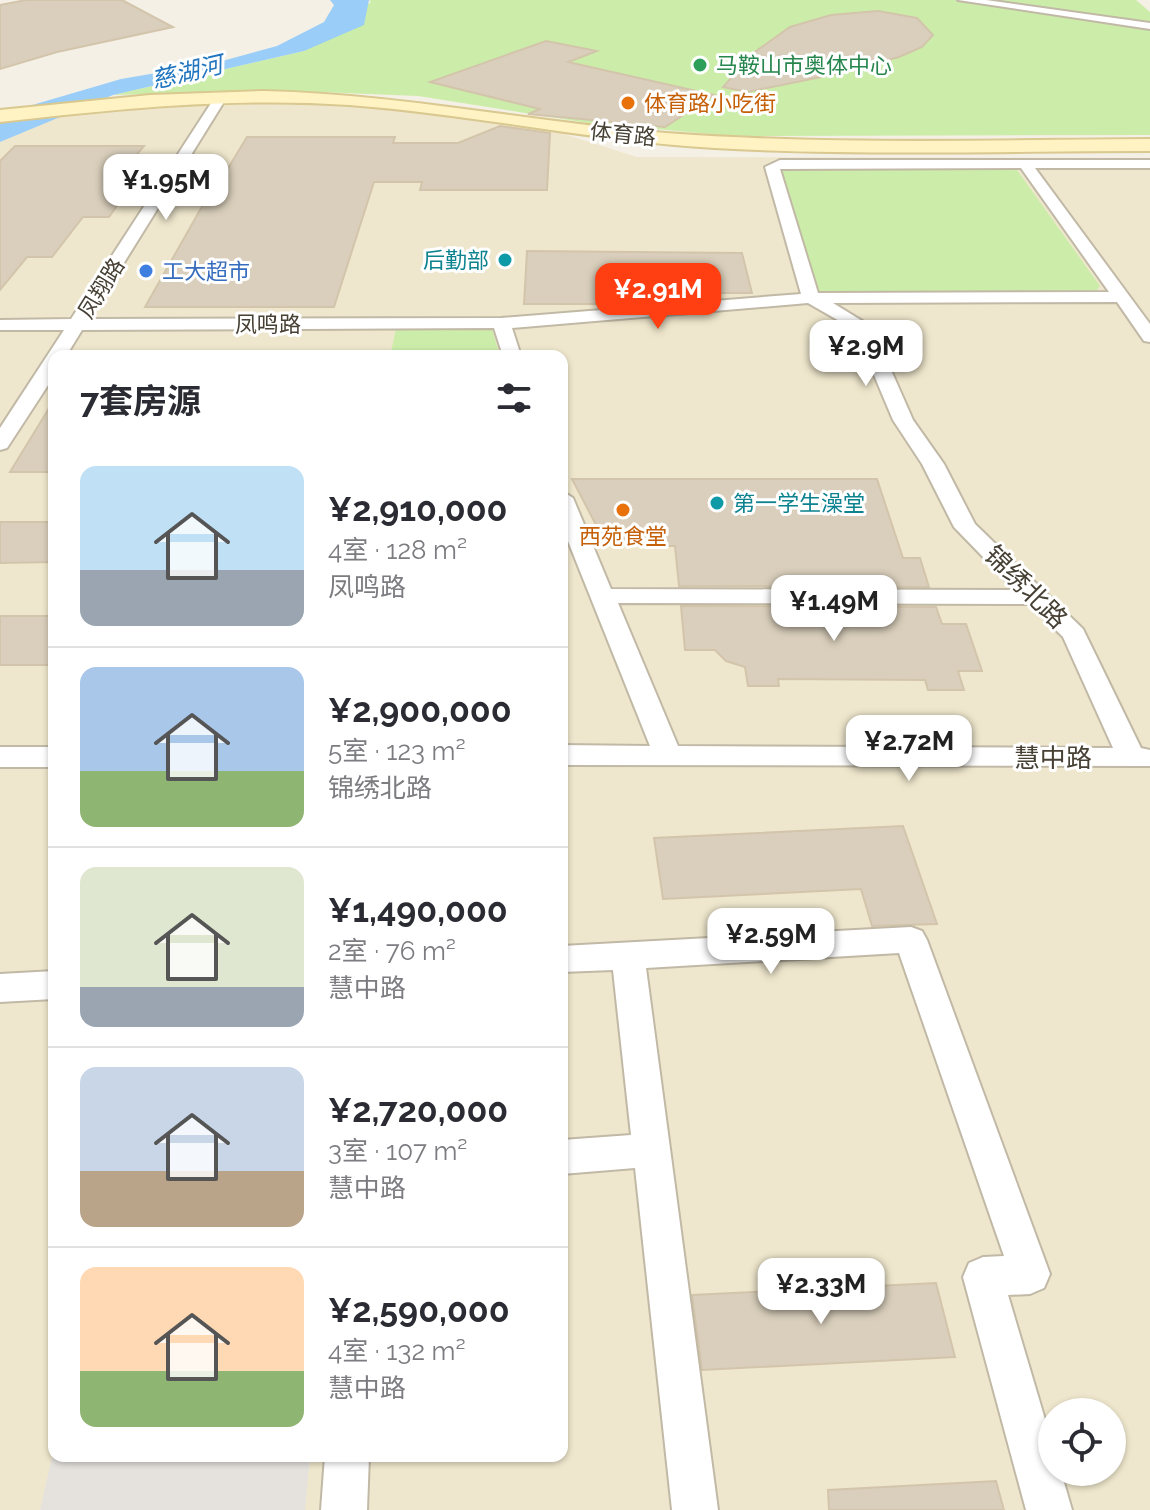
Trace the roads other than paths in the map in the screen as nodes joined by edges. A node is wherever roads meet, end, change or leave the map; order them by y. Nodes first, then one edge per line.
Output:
1 (963, 0) edge
2 (1150, 26) edge
3 (221, 97) junction
4 (0, 116) edge
5 (1150, 145) edge
6 (1025, 164) junction
7 (1150, 164) edge
8 (1122, 297) junction
9 (1150, 297) edge
10 (811, 298) junction
11 (501, 323) junction
12 (0, 325) edge
13 (77, 325) junction
14 (1150, 337) edge
15 (61, 350) edge
16 (510, 350) edge
17 (48, 370) edge
18 (0, 444) edge
19 (568, 513) edge
20 (602, 596) junction
21 (1036, 597) junction
22 (568, 755) edge
23 (668, 755) junction
24 (0, 757) edge
25 (48, 757) edge
26 (1140, 758) edge
27 (628, 956) junction
28 (568, 959) edge
29 (48, 985) edge
30 (0, 988) edge
31 (652, 1150) junction
32 (568, 1157) edge
33 (347, 1462) edge
34 (344, 1510) edge
35 (695, 1510) edge
36 (1049, 1510) edge

1 - 2 street
3 - 4 street, 体育路
3 - 5 street, 体育路
3 - 13 street, 凤翔路
6 - 7 street
6 - 8 street
6 - 10 street
8 - 9 street, 凤鸣路
8 - 10 street, 凤鸣路
8 - 14 street
10 - 11 street, 凤鸣路
10 - 21 street, 锦绣北路
11 - 13 street, 凤鸣路
11 - 16 street
12 - 13 street, 凤鸣路
13 - 15 street, 凤翔路
17 - 18 street, 凤翔路
19 - 20 street
20 - 21 street
20 - 23 street
21 - 26 street, 锦绣北路
22 - 23 street, 慧中路
23 - 26 street, 慧中路
24 - 25 street
27 - 28 street
27 - 31 street
27 - 36 street
29 - 30 street
31 - 32 street
31 - 35 street
33 - 34 street

